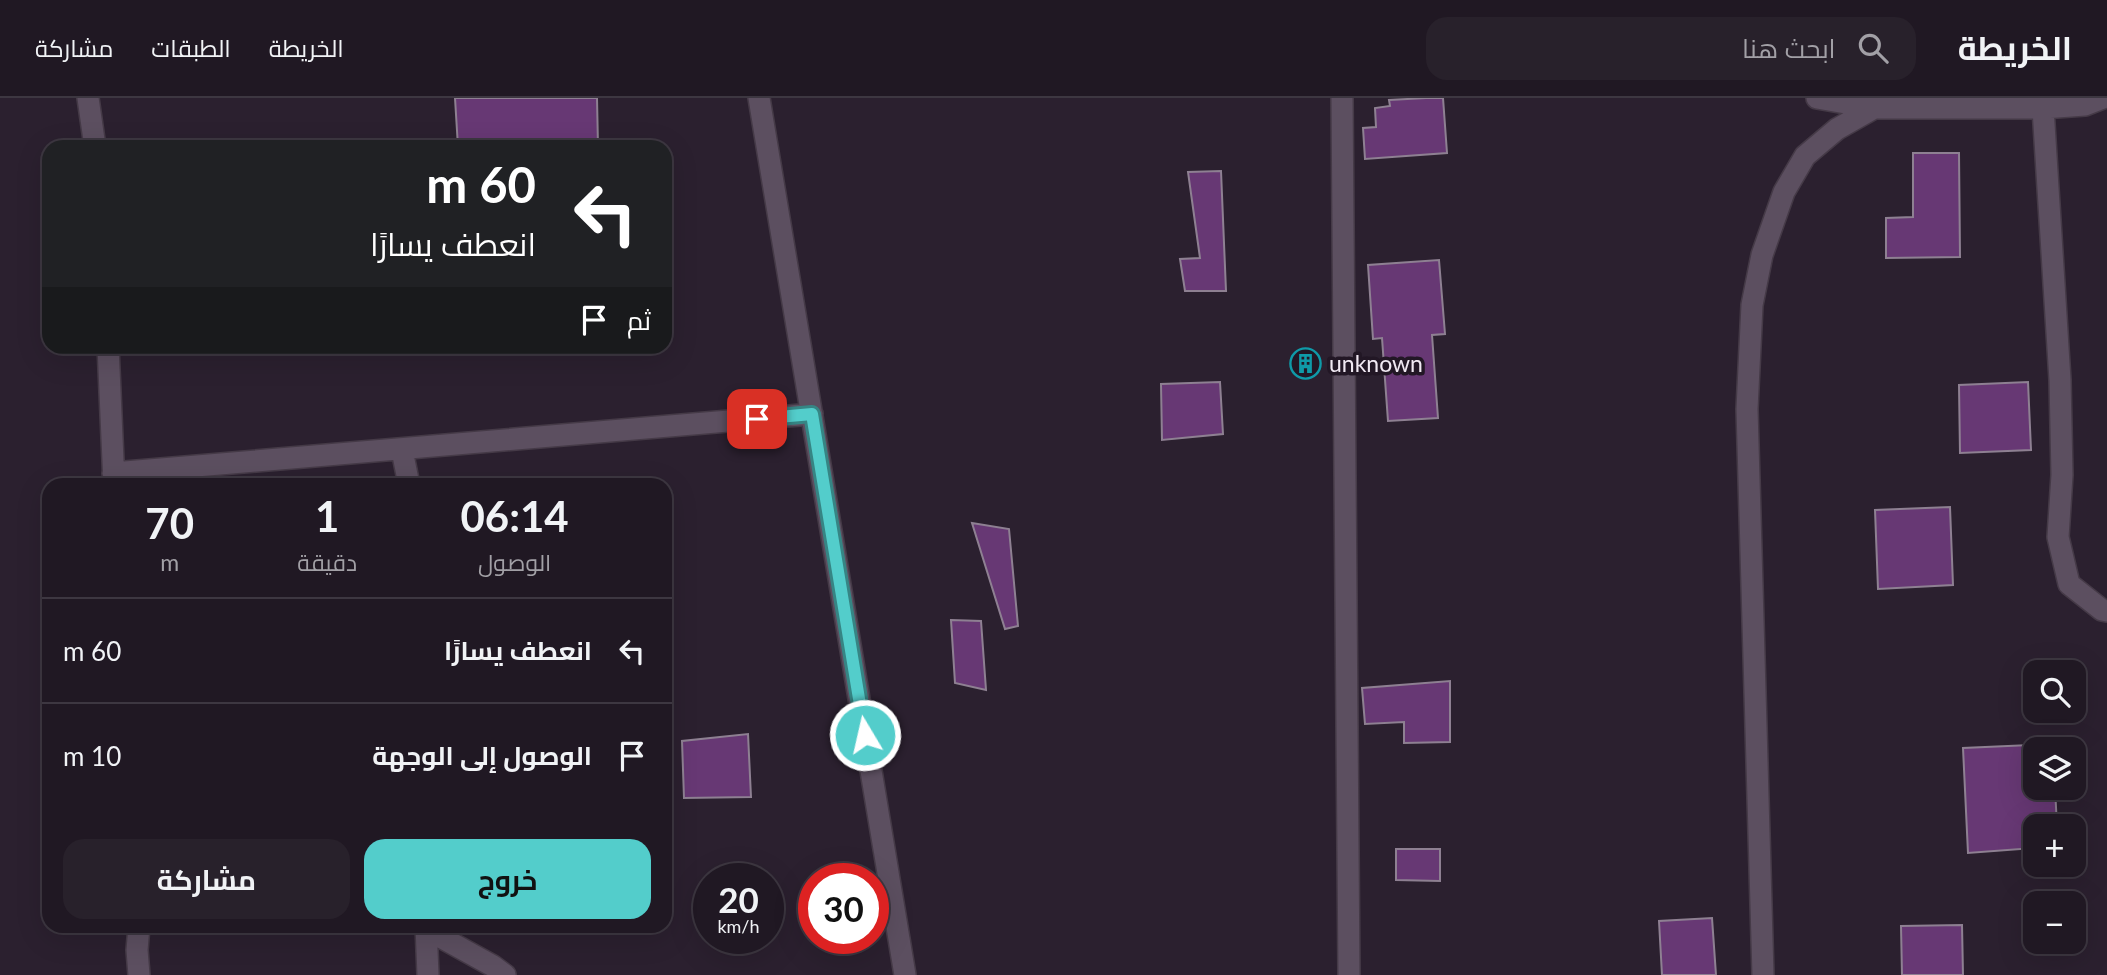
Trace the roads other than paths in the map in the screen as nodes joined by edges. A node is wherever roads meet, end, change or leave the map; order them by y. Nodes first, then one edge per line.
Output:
1 (88, 98) edge
2 (759, 98) edge
3 (1342, 98) edge
4 (1817, 98) edge
5 (2103, 98) edge
6 (1874, 108) junction
7 (2043, 108) junction
8 (94, 140) edge
9 (108, 354) edge
10 (812, 414) junction
11 (402, 450) junction
12 (114, 478) edge
13 (124, 478) edge
14 (408, 478) edge
15 (2107, 611) edge
16 (138, 933) edge
17 (426, 933) edge
18 (436, 933) edge
19 (139, 975) edge
20 (428, 975) edge
21 (505, 975) edge
22 (905, 975) edge
23 (1349, 975) edge
24 (1763, 975) edge

1 - 8 street
2 - 10 street
3 - 23 street
4 - 6 street
5 - 7 street
6 - 7 street
6 - 24 street
7 - 15 street
9 - 12 street
10 - 11 street
10 - 22 street
11 - 13 street
11 - 14 street
16 - 19 street
17 - 20 street
18 - 21 street

